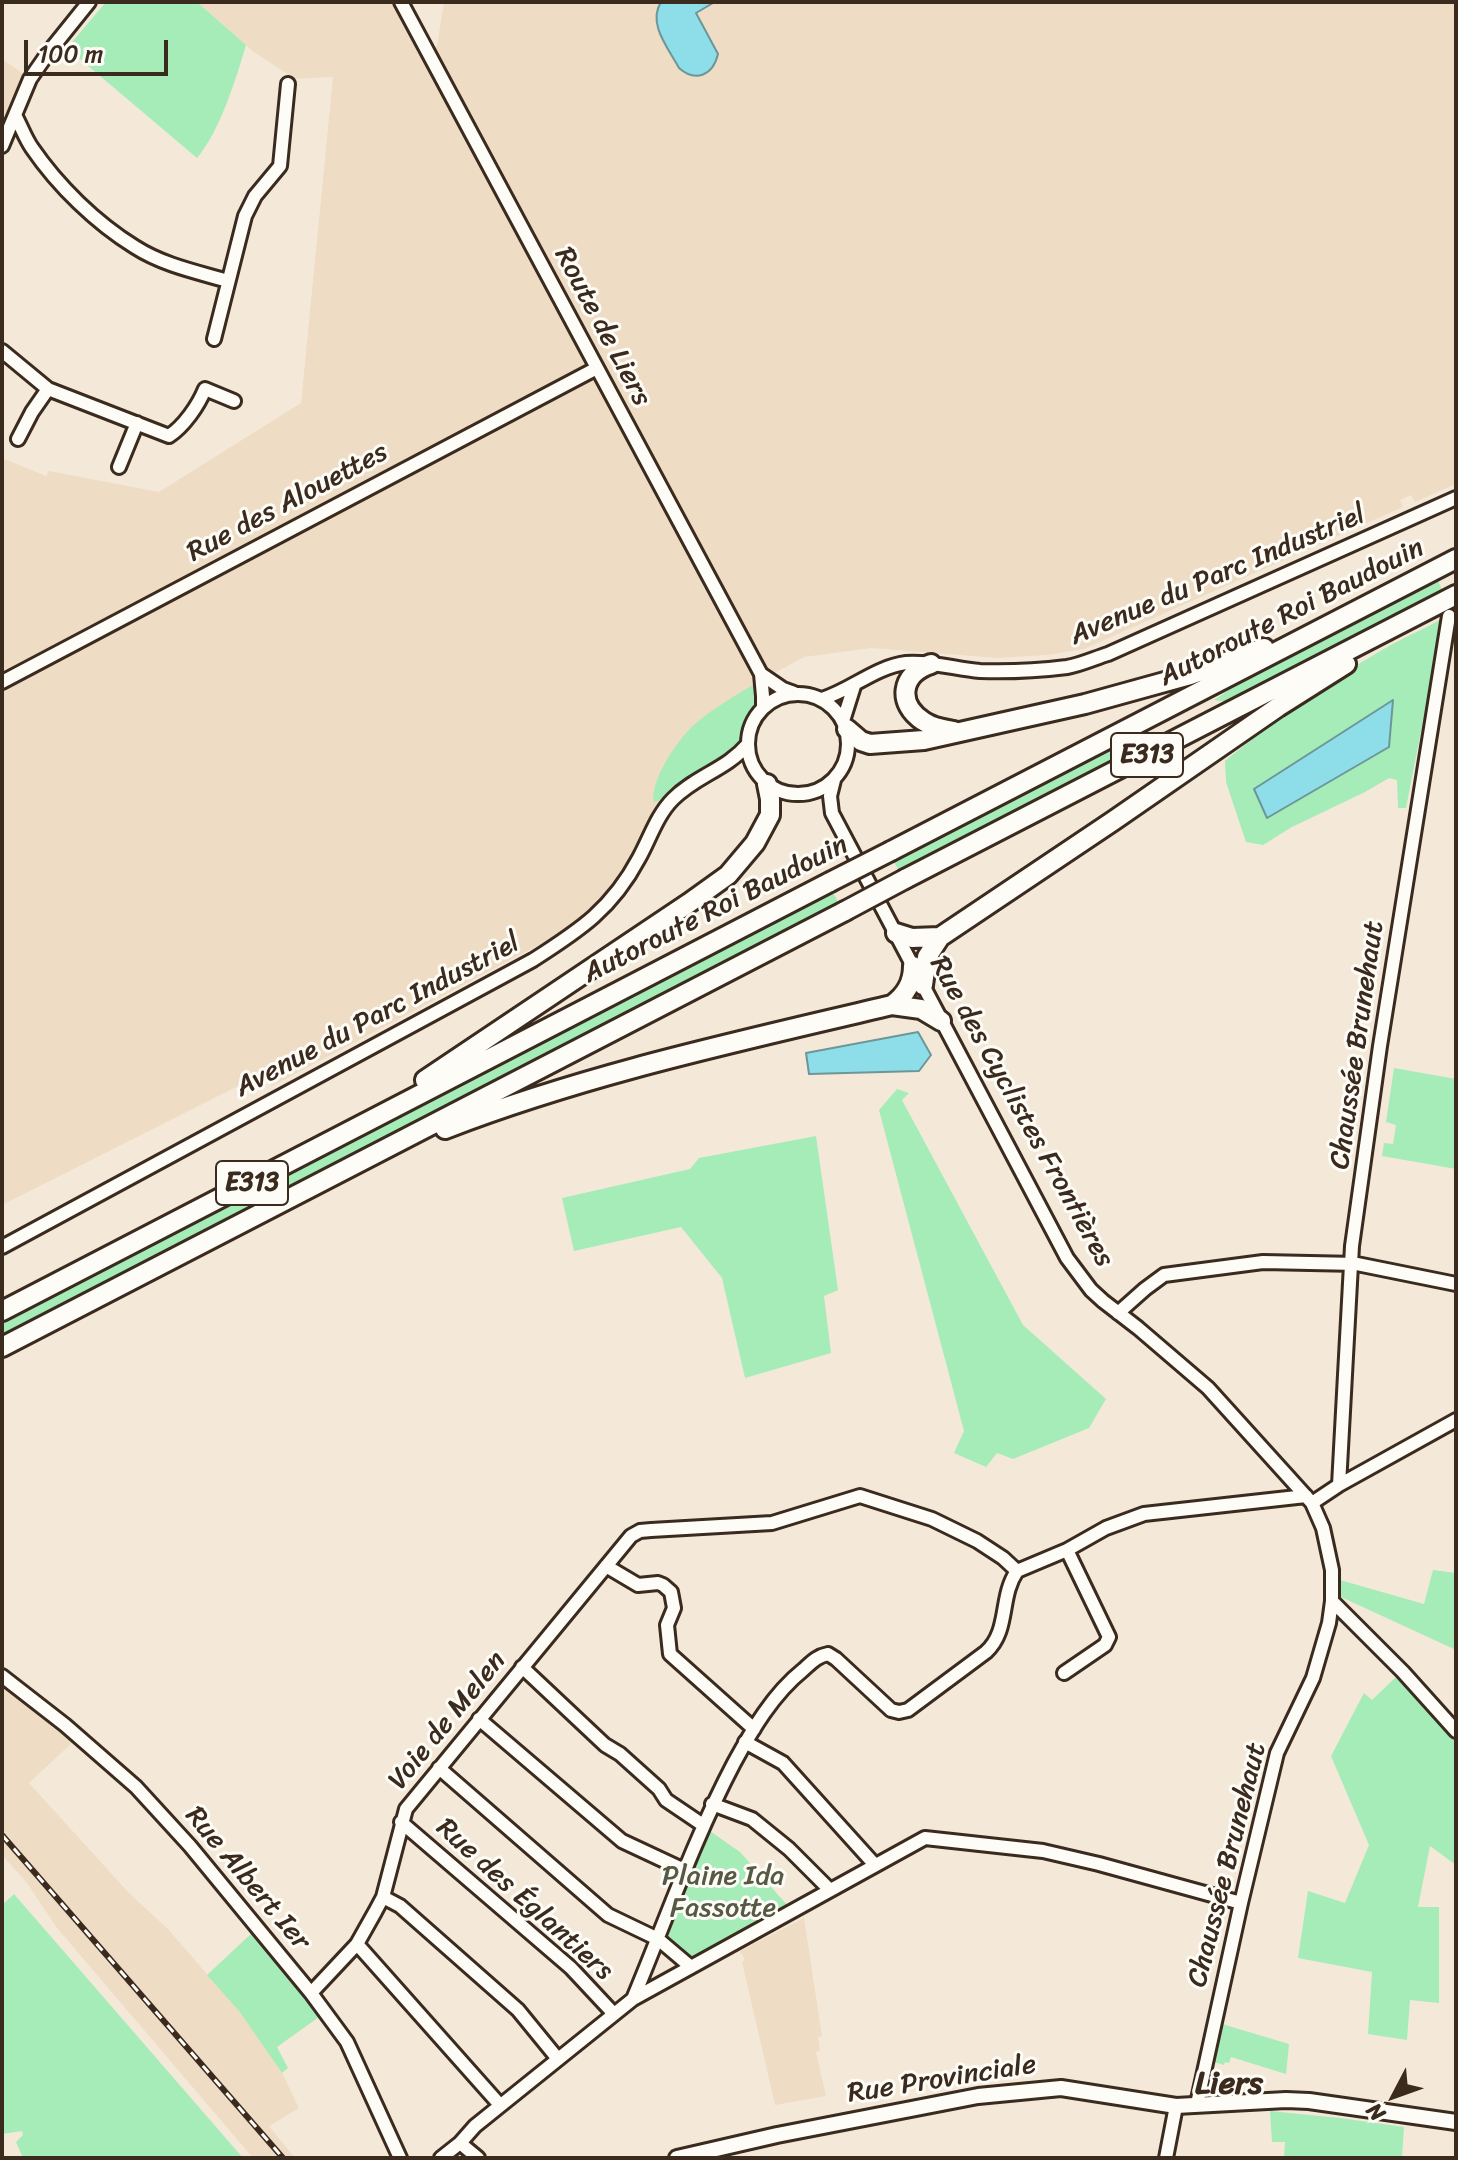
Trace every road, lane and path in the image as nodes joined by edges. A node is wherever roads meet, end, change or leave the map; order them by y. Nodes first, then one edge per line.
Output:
1 (89, 2) edge
2 (401, 2) edge
3 (288, 84) dead end
4 (15, 115) junction
5 (2, 146) edge
6 (228, 281) junction
7 (214, 339) dead end
8 (2, 351) edge
9 (597, 368) junction
10 (48, 389) junction
11 (234, 401) dead end
12 (137, 423) junction
13 (18, 439) dead end
14 (119, 467) dead end
15 (1456, 498) edge
16 (1456, 559) edge
17 (1456, 595) edge
18 (1449, 616) dead end
19 (1389, 630) junction
20 (1295, 643) junction
21 (931, 664) junction
22 (761, 674) junction
23 (2, 682) edge
24 (854, 686) junction
25 (794, 693) junction
26 (822, 699) junction
27 (763, 708) junction
28 (845, 725) junction
29 (960, 732) junction
30 (748, 744) junction
31 (723, 767) junction
32 (762, 778) junction
33 (834, 780) junction
34 (801, 794) junction
35 (832, 813) junction
36 (896, 933) junction
37 (940, 937) junction
38 (913, 966) junction
39 (923, 985) junction
40 (892, 1005) junction
41 (941, 1021) junction
42 (386, 1112) junction
43 (393, 1145) junction
44 (2, 1247) edge
45 (1351, 1263) junction
46 (1456, 1284) edge
47 (2, 1311) edge
48 (1118, 1313) junction
49 (2, 1347) edge
50 (1456, 1420) edge
51 (1339, 1485) junction
52 (1309, 1500) junction
53 (1067, 1550) junction
54 (606, 1566) junction
55 (1017, 1571) junction
56 (1332, 1601) junction
57 (522, 1667) junction
58 (1064, 1673) dead end
59 (2, 1676) edge
60 (479, 1719) junction
61 (754, 1729) junction
62 (1456, 1731) edge
63 (745, 1742) junction
64 (439, 1768) junction
65 (712, 1804) junction
66 (401, 1822) junction
67 (703, 1825) junction
68 (875, 1865) junction
69 (684, 1870) junction
70 (830, 1890) junction
71 (383, 1897) junction
72 (1241, 1903) junction
73 (658, 1939) junction
74 (357, 1944) junction
75 (691, 1967) junction
76 (311, 1993) junction
77 (633, 1999) junction
78 (614, 2014) junction
79 (558, 2059) junction
80 (1197, 2104) junction
81 (500, 2105) junction
82 (1176, 2106) junction
83 (1456, 2122) edge
84 (460, 2143) junction
85 (400, 2158) edge
86 (441, 2158) edge
87 (451, 2158) edge
88 (478, 2158) edge
89 (677, 2158) edge
90 (1166, 2158) edge

1 - 4 street
2 - 9 street, Route de Liers
3 - 6 street
4 - 5 street
4 - 6 street
6 - 7 street
8 - 10 street
9 - 22 street, Route de Liers
9 - 23 street, Rue des Alouettes
10 - 12 street
10 - 13 street
11 - 12 street
12 - 14 street
15 - 21 street, Avenue du Parc Industriel
16 - 20 highway, Autoroute Roi Baudouin / E313
17 - 19 highway, Autoroute Roi Baudouin / E313
18 - 45 street, Chaussée Brunehaut
19 - 37 highway
19 - 43 highway, Autoroute Roi Baudouin / E313, bridge
20 - 29 highway
20 - 42 highway, Autoroute Roi Baudouin / E313, bridge
21 - 24 street, Avenue du Parc Industriel
21 - 29 highway
22 - 25 street
22 - 27 street, Route de Liers
24 - 26 street, Avenue du Parc Industriel
24 - 28 street
25 - 26 street
25 - 27 street
26 - 28 street
27 - 30 street
28 - 29 highway
28 - 33 street
30 - 31 street, Avenue du Parc Industriel
30 - 32 street
31 - 32 street
31 - 44 street, Avenue du Parc Industriel
32 - 34 street
32 - 42 highway
33 - 34 street
33 - 35 street
34 - 35 street
35 - 36 street, Rue des Cyclistes Frontières
36 - 37 highway
36 - 38 street, Rue des Cyclistes Frontières
37 - 39 highway
38 - 39 street, Rue des Cyclistes Frontières
38 - 40 highway
39 - 41 street, Rue des Cyclistes Frontières
40 - 41 highway
40 - 43 highway
41 - 48 street, Rue des Cyclistes Frontières
42 - 47 highway, Autoroute Roi Baudouin / E313
43 - 49 highway, Autoroute Roi Baudouin / E313
45 - 46 street
45 - 48 street
45 - 51 street, Chaussée Brunehaut
48 - 52 street, Rue des Cyclistes Frontières
50 - 51 street
51 - 52 street
52 - 53 street
52 - 56 street, Chaussée Brunehaut
53 - 55 street
53 - 58 street
54 - 55 street, Voie de Melen
54 - 57 street, Voie de Melen
54 - 61 street
55 - 61 street
56 - 62 street
56 - 72 street, Chaussée Brunehaut
57 - 60 street, Voie de Melen
57 - 67 street
59 - 76 street, Rue Albert Ier
60 - 64 street, Voie de Melen
60 - 69 street
61 - 63 street
63 - 65 street
63 - 68 street
64 - 66 street, Voie de Melen
64 - 73 street
65 - 67 street
65 - 70 street
66 - 71 street, Voie de Melen
66 - 78 street, Rue des Églantiers
67 - 69 street
68 - 70 street
68 - 72 street
69 - 73 street
70 - 75 street
71 - 74 street, Voie de Melen
71 - 79 street
72 - 80 street, Chaussée Brunehaut
73 - 75 street
73 - 77 street
74 - 76 street, Voie de Melen
74 - 81 street
75 - 77 street
76 - 85 street, Rue Albert Ier
77 - 78 street
78 - 79 street
79 - 81 street
80 - 82 main road, Rue Provinciale
80 - 83 main road, Rue Provinciale
81 - 84 street
82 - 89 main road, Rue Provinciale
82 - 90 street
84 - 86 street
84 - 87 street
84 - 88 street

